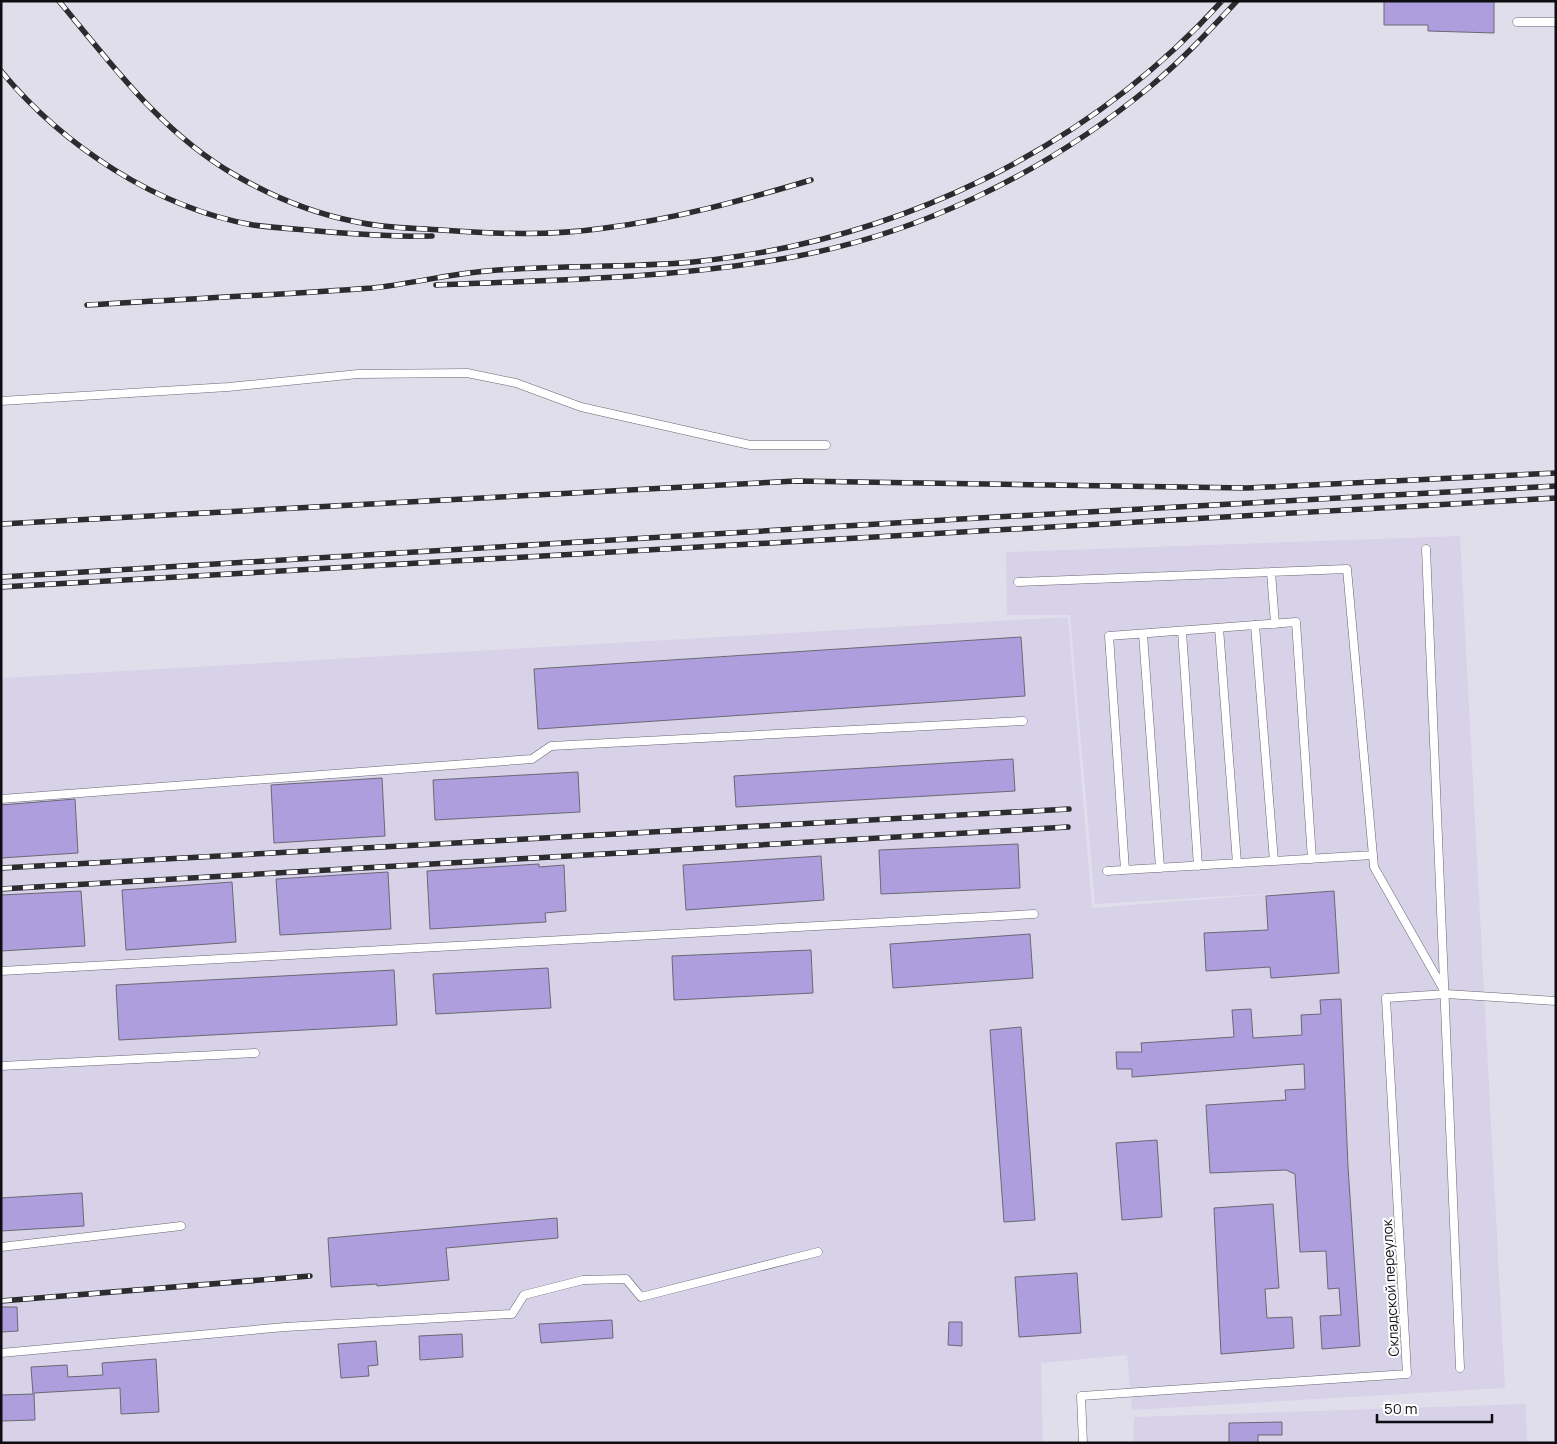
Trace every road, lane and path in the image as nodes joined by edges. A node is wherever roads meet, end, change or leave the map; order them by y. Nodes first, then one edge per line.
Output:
1 (1517, 22) dead end
2 (1556, 22) edge
3 (1, 401) edge
4 (826, 445) dead end
5 (1426, 549) dead end
6 (1271, 572) junction
7 (1018, 582) dead end
8 (1275, 624) junction
9 (1256, 625) junction
10 (1219, 628) junction
11 (1182, 631) junction
12 (1143, 634) junction
13 (1023, 720) dead end
14 (1, 799) edge
15 (1373, 855) junction
16 (1312, 859) junction
17 (1274, 861) junction
18 (1236, 863) junction
19 (1198, 866) junction
20 (1160, 868) junction
21 (1125, 870) junction
22 (1107, 871) dead end
23 (1034, 914) dead end
24 (1, 971) edge
25 (1446, 994) junction
26 (1556, 1001) edge
27 (255, 1053) dead end
28 (1, 1066) edge
29 (181, 1226) dead end
30 (1, 1247) edge
31 (818, 1252) dead end
32 (1, 1353) edge
33 (1460, 1368) dead end
34 (1083, 1443) edge

1 - 2 lane
3 - 4 lane
5 - 25 lane
6 - 7 lane
6 - 8 lane
6 - 15 lane
8 - 9 lane
8 - 16 lane
9 - 10 lane
9 - 17 lane
10 - 11 lane
10 - 18 lane
11 - 12 lane
11 - 19 lane
12 - 20 lane
12 - 21 lane
13 - 14 lane
15 - 16 lane
15 - 25 lane
16 - 17 lane
17 - 18 lane
18 - 19 lane
19 - 20 lane
20 - 21 lane
21 - 22 lane
23 - 24 lane
25 - 26 lane, Складской переулок
25 - 33 lane
25 - 34 lane, Складской переулок
27 - 28 lane
29 - 30 lane
31 - 32 lane

